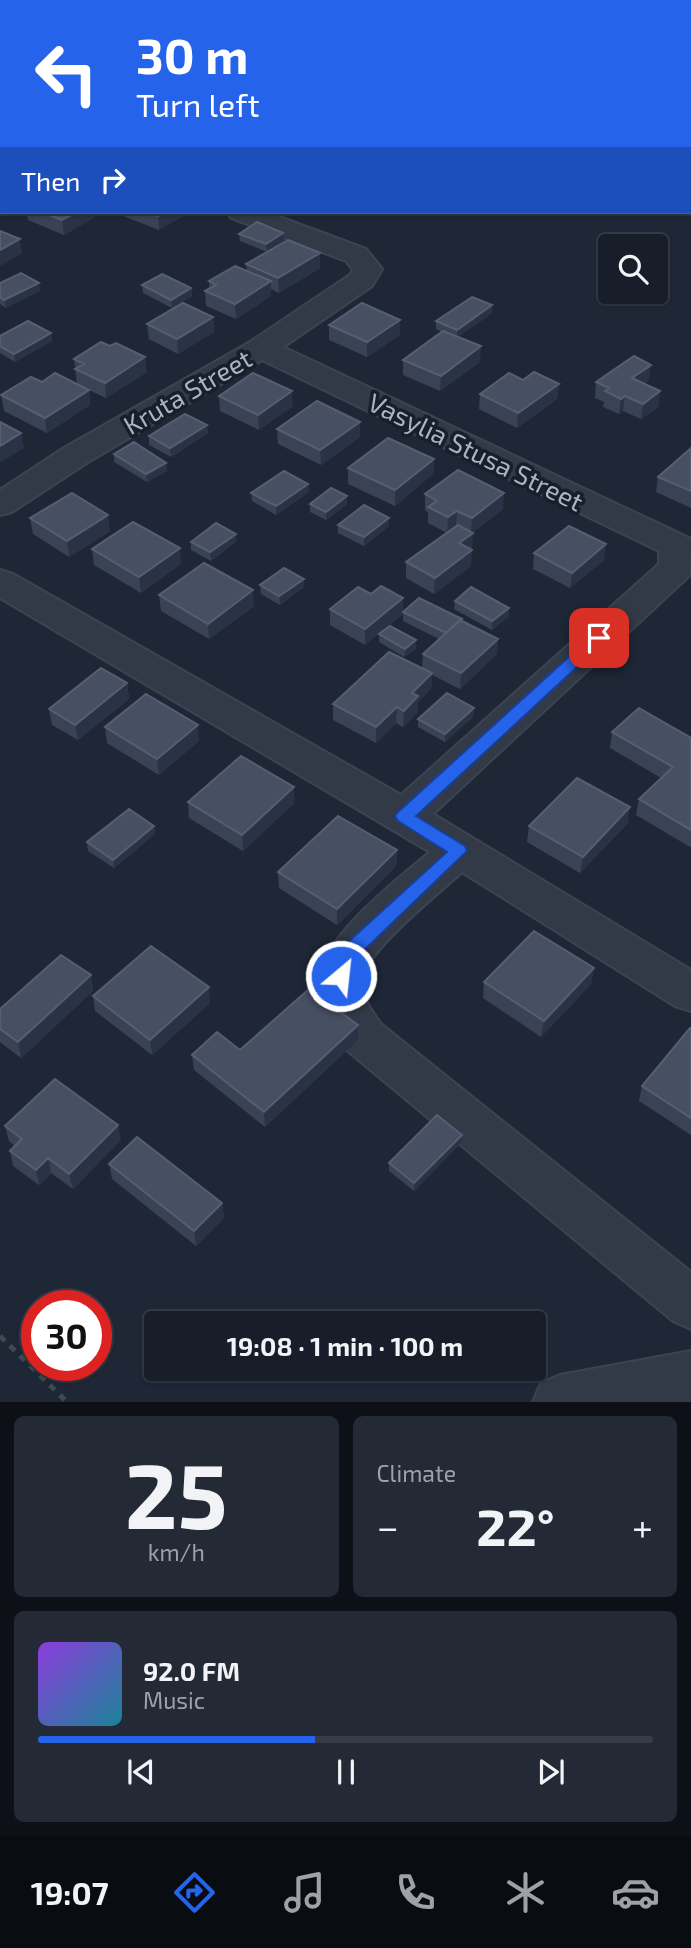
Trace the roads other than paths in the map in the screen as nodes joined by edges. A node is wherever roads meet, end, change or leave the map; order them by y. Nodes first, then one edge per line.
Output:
1 (246, 214) edge
2 (261, 348) junction
3 (0, 505) edge
4 (684, 558) edge
5 (0, 582) edge
6 (404, 816) junction
7 (459, 851) junction
8 (691, 993) edge
9 (691, 1304) edge
10 (691, 1377) edge
11 (560, 1402) edge

1 - 2 street, Kruta Street
2 - 3 street, Kruta Street
2 - 4 street, Vasylia Stusa Street
4 - 6 street
5 - 6 street
6 - 7 street
7 - 8 street
7 - 9 street
10 - 11 street

